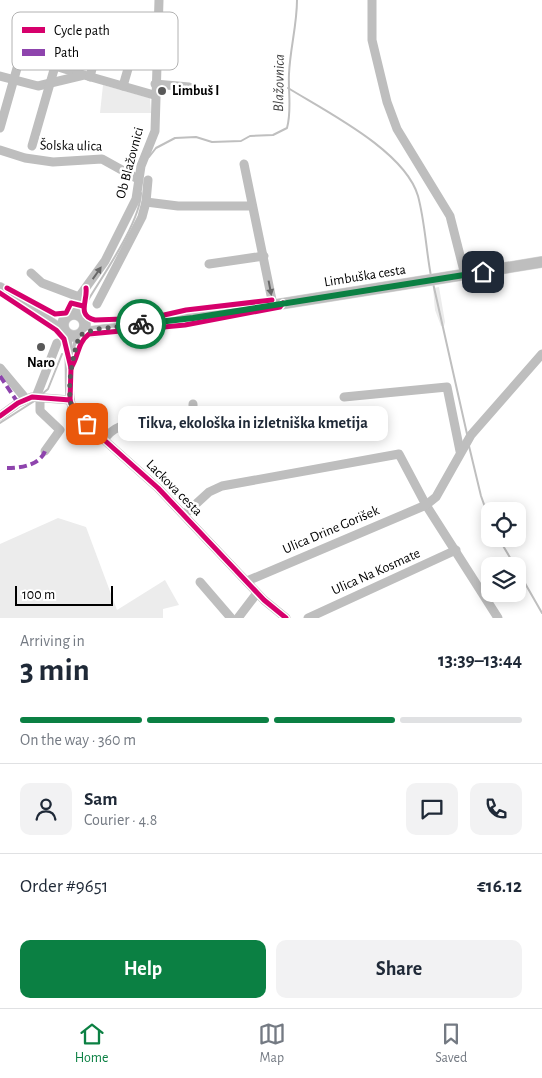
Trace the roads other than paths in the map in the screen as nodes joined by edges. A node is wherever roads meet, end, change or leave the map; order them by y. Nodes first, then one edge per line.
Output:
1 (372, 0) edge
2 (15, 70) edge
3 (54, 70) edge
4 (68, 70) edge
5 (89, 70) edge
6 (128, 70) edge
7 (156, 70) edge
8 (0, 76) edge
9 (87, 76) junction
10 (12, 79) junction
11 (50, 84) junction
12 (155, 84) junction
13 (123, 86) junction
14 (189, 87) dead end
15 (154, 95) junction
16 (0, 128) edge
17 (32, 146) dead end
18 (0, 150) edge
19 (244, 164) dead end
20 (143, 180) junction
21 (146, 202) junction
22 (252, 206) junction
23 (122, 242) junction
24 (264, 256) junction
25 (542, 262) edge
26 (209, 264) dead end
27 (31, 273) dead end
28 (465, 275) junction
29 (0, 288) edge
30 (79, 297) junction
31 (97, 304) dead end
32 (273, 304) junction
33 (27, 306) junction
34 (77, 323) junction
35 (65, 333) junction
36 (57, 343) dead end
37 (542, 354) edge
38 (0, 368) edge
39 (71, 368) junction
40 (344, 397) dead end
41 (37, 398) junction
42 (70, 400) junction
43 (194, 404) dead end
44 (0, 416) edge
45 (105, 438) junction
46 (44, 451) dead end
47 (460, 452) junction
48 (426, 505) junction
49 (185, 514) junction
50 (456, 550) junction
51 (247, 581) junction
52 (200, 582) dead end
53 (257, 593) junction
54 (231, 618) edge
55 (238, 618) edge
56 (286, 618) edge
57 (308, 618) edge
58 (498, 618) edge

1 - 28 street
2 - 10 street
3 - 11 street
4 - 9 street
5 - 9 street
6 - 13 street
7 - 12 street, Ob Blažovnici
8 - 10 street
9 - 11 street
9 - 13 street
10 - 11 street
10 - 16 street
11 - 17 street
12 - 14 street
12 - 15 street, Ob Blažovnici
13 - 15 street
15 - 20 street, Ob Blažovnici
18 - 20 street, Šolska ulica
19 - 22 street
20 - 21 street, Ob Blažovnici
20 - 23 street, Ob Blažovnici
21 - 22 street, Ob Blažovnici
21 - 23 street, Ob Blažovnici
22 - 24 street
30 -> 23 street, Ob Blažovnici
23 - 31 street, Ob Blažovnici
24 - 26 street
24 -> 32 street
25 - 28 main road, Limbuška cesta
27 - 30 street
28 - 32 main road, Limbuška cesta
29 - 33 main road
30 - 34 street, Ob Blažovnici
32 - 34 main road, Limbuška cesta
33 - 34 main road
33 - 35 main road
34 - 35 main road
34 - 35 main road
34 - 39 street, Ob Blažovnici
35 - 39 street
36 - 41 street
37 - 47 street
38 - 41 street
39 - 42 street
40 - 47 street
41 - 42 street
41 - 44 street
41 - 46 street
42 - 45 street, Lackova cesta
43 - 45 street
45 - 49 street, Lackova cesta
47 - 48 street
48 - 49 street
48 - 50 street
48 - 51 street, Ulica Drine Gorišek
49 - 51 street, Lackova cesta
50 - 57 street, Ulica Na Kosmate
50 - 58 street
51 - 53 street, Lackova cesta
52 - 54 street
53 - 55 street
53 - 56 street, Lackova cesta

